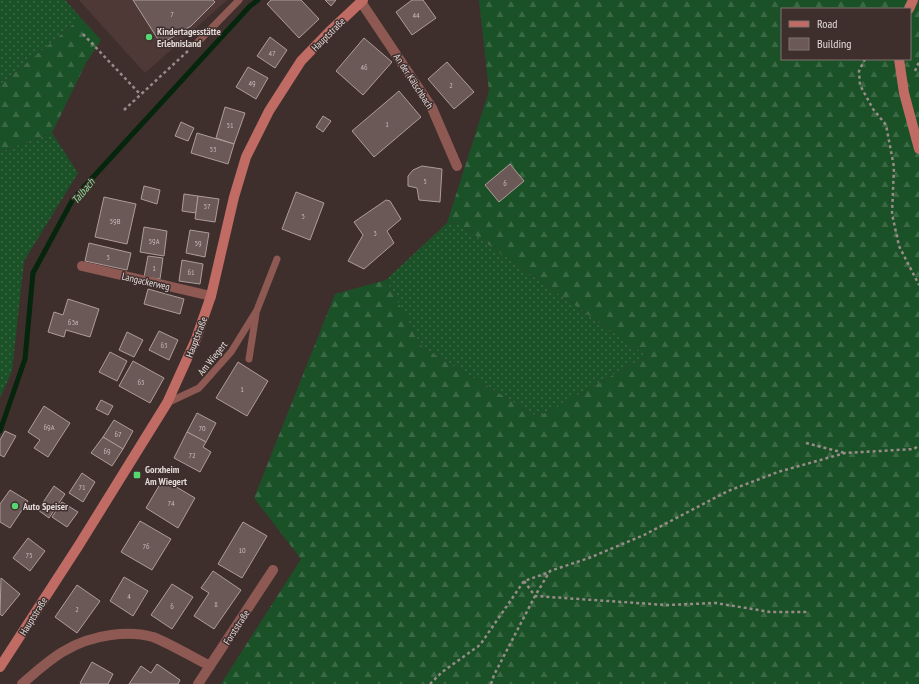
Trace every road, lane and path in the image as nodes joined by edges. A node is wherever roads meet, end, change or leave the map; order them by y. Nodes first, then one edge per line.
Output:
1 (239, 0) edge
2 (362, 1) edge
3 (83, 34) dead end
4 (197, 43) joint
5 (865, 60) edge
6 (899, 60) edge
7 (140, 94) junction
8 (124, 110) dead end
9 (919, 149) edge
10 (457, 166) dead end
11 (277, 259) dead end
12 (82, 266) dead end
13 (919, 285) edge
14 (210, 296) junction
15 (257, 310) junction
16 (249, 359) dead end
17 (167, 403) junction
18 (806, 443) dead end
19 (919, 445) edge
20 (845, 453) junction
21 (273, 570) dead end
22 (550, 571) junction
23 (524, 581) junction
24 (535, 596) junction
25 (809, 612) dead end
26 (210, 666) junction
27 (0, 668) edge
28 (22, 684) edge
29 (198, 684) edge
30 (430, 684) edge
31 (491, 684) edge

1 - 4 lane
2 - 10 street, An der Kälschbach
2 - 14 main road, Hauptstraße
3 - 7 path
4 - 7 path
5 - 13 path
6 - 9 main road
7 - 8 path
11 - 15 lane, Am Wiegert
12 - 14 street, Langackerweg
14 - 17 main road, Hauptstraße
15 - 16 lane, Am Wiegert
15 - 17 lane, Am Wiegert
17 - 27 main road, Hauptstraße
18 - 20 path
19 - 20 path
20 - 22 path
21 - 26 street, Forststraße
22 - 23 path
22 - 24 path
23 - 24 path
23 - 30 path
24 - 25 path
24 - 31 path
26 - 28 street
26 - 29 street, Forststraße

